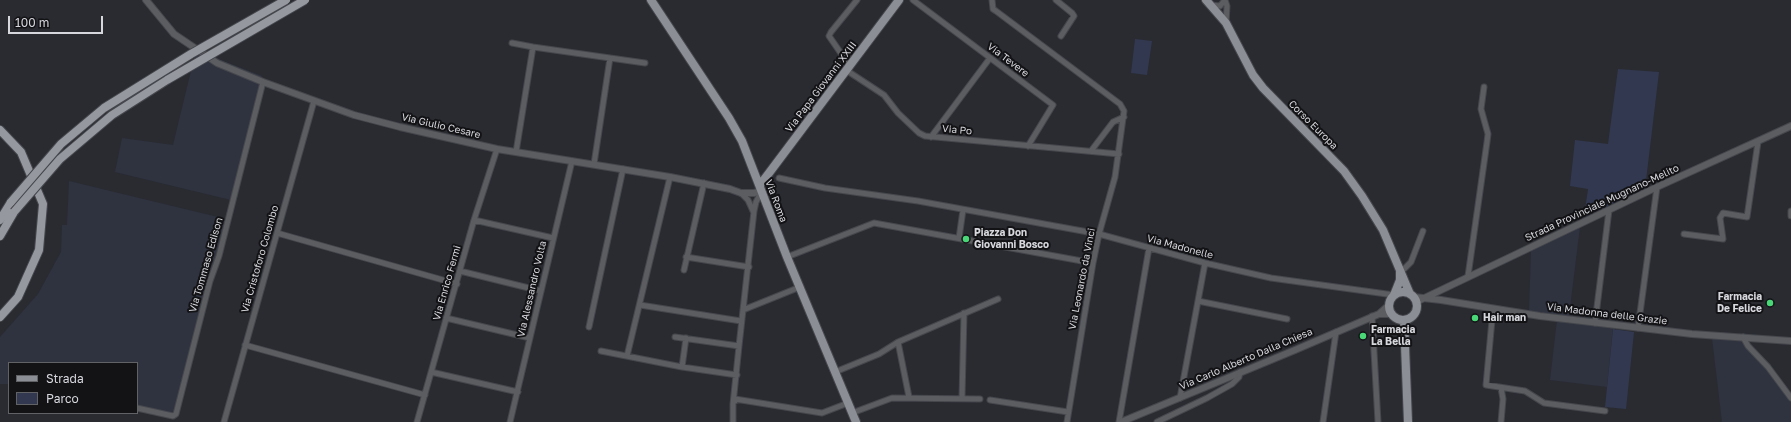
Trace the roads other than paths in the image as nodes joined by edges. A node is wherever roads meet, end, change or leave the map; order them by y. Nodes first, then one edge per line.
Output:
1 (146, 0) edge
2 (286, 0) edge
3 (305, 0) edge
4 (651, 0) edge
5 (857, 0) edge
6 (899, 0) edge
7 (913, 0) edge
8 (992, 0) edge
9 (1056, 0) edge
10 (1225, 0) edge
11 (1208, 2) edge
12 (1224, 17) junction
13 (1061, 36) dead end
14 (512, 43) dead end
15 (533, 47) junction
16 (610, 58) junction
17 (990, 58) junction
18 (645, 63) dead end
19 (847, 67) junction
20 (263, 82) junction
21 (1484, 87) dead end
22 (314, 101) junction
23 (1124, 117) junction
24 (1791, 126) edge
25 (0, 130) edge
26 (931, 137) junction
27 (1758, 142) junction
28 (1028, 146) junction
29 (497, 149) junction
30 (1091, 151) junction
31 (516, 152) junction
32 (1119, 154) junction
33 (572, 161) junction
34 (594, 164) junction
35 (623, 169) junction
36 (670, 177) junction
37 (779, 178) dead end
38 (704, 183) junction
39 (1657, 187) junction
40 (761, 188) junction
41 (741, 193) junction
42 (756, 202) junction
43 (765, 202) junction
44 (963, 210) junction
45 (1608, 210) junction
46 (1791, 212) edge
47 (754, 216) junction
48 (1791, 216) edge
49 (0, 220) edge
50 (474, 220) junction
51 (1422, 231) dead end
52 (277, 233) junction
53 (1099, 234) junction
54 (1684, 234) dead end
55 (0, 236) edge
56 (553, 238) junction
57 (959, 238) junction
58 (1149, 248) junction
59 (686, 257) junction
60 (787, 257) junction
61 (1093, 263) junction
62 (1205, 263) junction
63 (749, 266) junction
64 (1400, 269) junction
65 (684, 270) dead end
66 (460, 271) junction
67 (1468, 276) junction
68 (457, 284) junction
69 (800, 287) junction
70 (541, 291) junction
71 (1394, 295) junction
72 (998, 298) dead end
73 (1415, 298) junction
74 (1198, 302) junction
75 (640, 304) junction
76 (1388, 305) junction
77 (1493, 309) junction
78 (743, 310) junction
79 (964, 313) junction
80 (1379, 314) junction
81 (1372, 316) junction
82 (0, 317) edge
83 (446, 318) junction
84 (1287, 319) dead end
85 (1399, 320) junction
86 (741, 321) junction
87 (1595, 323) junction
88 (589, 327) dead end
89 (1638, 328) junction
90 (1336, 332) junction
91 (675, 337) dead end
92 (1743, 337) junction
93 (530, 338) junction
94 (686, 338) junction
95 (1791, 341) edge
96 (898, 342) junction
97 (245, 345) junction
98 (739, 346) junction
99 (601, 351) dead end
100 (627, 356) junction
101 (682, 367) junction
102 (431, 372) junction
103 (835, 372) junction
104 (1240, 372) junction
105 (737, 375) junction
106 (1501, 388) junction
107 (518, 392) junction
108 (425, 395) junction
109 (908, 397) junction
110 (962, 398) junction
111 (1180, 398) junction
112 (1791, 398) edge
113 (735, 399) junction
114 (980, 399) dead end
115 (990, 400) dead end
116 (848, 403) junction
117 (138, 408) edge
118 (1605, 411) dead end
119 (852, 412) junction
120 (1068, 412) junction
121 (224, 422) edge
122 (417, 422) edge
123 (510, 422) edge
124 (735, 422) edge
125 (856, 422) edge
126 (1067, 422) edge
127 (1120, 422) edge
128 (1157, 422) edge
129 (1323, 422) edge
130 (1378, 422) edge
131 (1408, 422) edge
132 (1501, 422) edge

1 - 20 street, Via Giulio Cesare
2 - 49 highway, bridge
3 - 55 highway, bridge
4 - 40 main road, Via Roma
5 - 19 street
6 - 19 main road, Via Papa Giovanni XXIII
7 - 17 street, Via Tevere
8 - 23 street
9 - 13 street
10 - 11 street
10 - 12 street
11 - 12 main road, Corso Europa
12 - 64 main road, Corso Europa
14 - 15 street
15 - 16 street
15 - 31 street
16 - 18 street
16 - 34 street
17 - 26 street
17 - 28 street, Via Tevere
19 - 26 street, Via Po
19 - 40 main road, Via Papa Giovanni XXIII
20 - 22 street, Via Giulio Cesare
20 - 117 street, Via Tommaso Edison
21 - 67 street
22 - 29 street, Via Giulio Cesare
22 - 52 street, Via Cristoforo Colombo
23 - 30 street
23 - 32 street, Via Leonardo da Vinci
24 - 27 street, Strada Provinciale Mugnano-Melito
25 - 82 highway
26 - 28 street, Via Po
27 - 39 street, Strada Provinciale Mugnano-Melito
27 - 54 street
28 - 30 street, Via Po
29 - 31 street, Via Giulio Cesare
29 - 50 street, Via Enrico Fermi
30 - 32 street, Via Po
31 - 33 street, Via Giulio Cesare
32 - 53 street, Via Leonardo da Vinci
33 - 34 street, Via Giulio Cesare
33 - 56 street, Via Alessandro Volta
34 - 35 street, Via Giulio Cesare
35 - 36 street, Via Giulio Cesare
35 - 88 street
36 - 38 street, Via Giulio Cesare
36 - 75 street
37 - 44 street, Via Madonelle
38 - 41 street, Via Giulio Cesare
38 - 59 street
39 - 45 street, Strada Provinciale Mugnano-Melito
39 - 89 street
40 - 41 street, Via Giulio Cesare
40 - 42 street
40 - 43 main road, Via Roma
41 - 47 street
42 - 43 street
42 - 47 street
43 - 60 main road, Via Roma
44 - 53 street, Via Madonelle
44 - 57 street
45 - 67 street, Strada Provinciale Mugnano-Melito
45 - 87 street
46 - 48 street
47 - 63 street
50 - 56 street
50 - 66 street, Via Enrico Fermi
51 - 64 street
52 - 68 street
52 - 97 street, Via Cristoforo Colombo
53 - 58 street, Via Madonelle
53 - 61 street, Via Leonardo da Vinci
56 - 70 street, Via Alessandro Volta
57 - 60 street
57 - 61 street
58 - 62 street, Via Madonelle
58 - 127 street
59 - 63 street
59 - 65 street
60 - 69 main road, Via Roma
61 - 120 street, Via Leonardo da Vinci
62 - 71 street, Via Madonelle
62 - 74 street
63 - 78 street
64 - 71 main road
64 - 73 main road, Corso Europa
66 - 68 street, Via Enrico Fermi
66 - 70 street
67 - 73 street, Strada Provinciale Mugnano-Melito
68 - 83 street, Via Enrico Fermi
69 - 78 street
69 - 103 main road, Via Roma
70 - 93 street, Via Alessandro Volta
71 - 73 main road
71 - 76 main road
72 - 79 street
73 - 77 street, Via Madonna delle Grazie
73 - 85 main road
74 - 84 street
74 - 111 street
75 - 86 street
75 - 100 street
76 - 80 street, Via Carlo Alberto Dalla Chiesa
76 - 85 main road
77 - 87 street, Via Madonna delle Grazie
77 - 106 street
78 - 86 street
79 - 96 street
79 - 110 street
80 - 81 street, Via Carlo Alberto Dalla Chiesa
80 - 85 street, Via Carlo Alberto Dalla Chiesa
81 - 90 street, Via Carlo Alberto Dalla Chiesa
81 - 130 street
83 - 93 street
83 - 102 street, Via Enrico Fermi
85 - 131 main road
86 - 98 street
87 - 89 street, Via Madonna delle Grazie
89 - 92 street, Via Madonna delle Grazie
90 - 104 street, Via Carlo Alberto Dalla Chiesa
90 - 129 street
91 - 94 street
92 - 95 street, Via Madonna delle Grazie
92 - 112 street
93 - 107 street, Via Alessandro Volta
94 - 98 street
94 - 101 street
96 - 103 street
96 - 109 street
97 - 108 street
97 - 121 street, Via Cristoforo Colombo
98 - 105 street
99 - 100 street
100 - 101 street
101 - 105 street
102 - 107 street
102 - 108 street, Via Enrico Fermi
103 - 116 main road, Via Roma
104 - 111 street, Via Carlo Alberto Dalla Chiesa
104 - 128 street
105 - 113 street
106 - 118 street
106 - 132 street
107 - 123 street, Via Alessandro Volta
108 - 122 street, Via Enrico Fermi
109 - 110 street
109 - 119 street
110 - 114 street
111 - 127 street, Via Carlo Alberto Dalla Chiesa
113 - 116 street
113 - 124 street
115 - 120 street
116 - 119 main road, Via Roma
119 - 125 main road, Via Roma
120 - 126 street, Via Leonardo da Vinci

